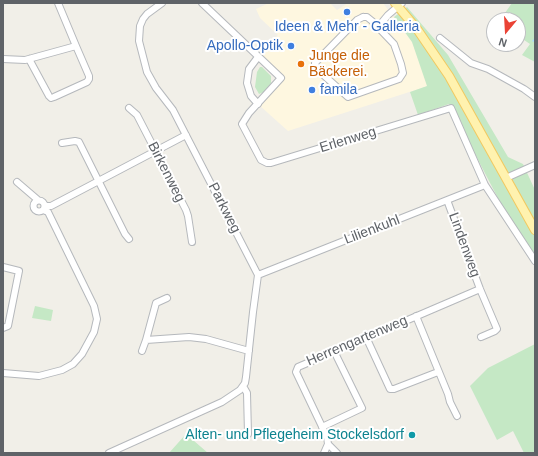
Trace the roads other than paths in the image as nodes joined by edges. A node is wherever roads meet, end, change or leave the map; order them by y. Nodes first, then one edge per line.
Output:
1 (58, 3) edge
2 (162, 3) edge
3 (202, 3) edge
4 (398, 4) edge
5 (378, 27) junction
6 (440, 38) dead end
7 (76, 46) junction
8 (258, 56) junction
9 (3, 59) edge
10 (30, 59) junction
11 (535, 97) edge
12 (258, 104) junction
13 (129, 108) dead end
14 (186, 135) junction
15 (62, 143) dead end
16 (155, 151) junction
17 (535, 165) edge
18 (506, 178) junction
19 (97, 181) junction
20 (17, 182) dead end
21 (485, 185) junction
22 (38, 200) junction
23 (447, 200) junction
24 (44, 208) junction
25 (535, 230) edge
26 (129, 240) dead end
27 (192, 242) dead end
28 (535, 261) edge
29 (3, 268) edge
30 (258, 275) junction
31 (480, 289) junction
32 (167, 298) dead end
33 (440, 306) joint
34 (416, 316) junction
35 (3, 328) edge
36 (366, 337) junction
37 (481, 337) dead end
38 (146, 340) junction
39 (142, 351) dead end
40 (249, 351) junction
41 (334, 352) junction
42 (438, 372) junction
43 (3, 373) edge
44 (243, 386) junction
45 (457, 416) dead end
46 (322, 427) junction
47 (248, 434) dead end
48 (328, 444) junction
49 (109, 453) edge
50 (324, 453) edge
51 (337, 453) edge

1 - 7 street
2 - 14 street, Parkweg
3 - 8 street
4 - 5 street
4 - 18 main road
5 - 5 street
6 - 11 street
7 - 10 street
7 - 10 street
8 - 12 street
8 - 12 street, Erlenweg
9 - 10 street
12 - 21 street, Erlenweg
13 - 16 street, Birkenweg
14 - 16 street
14 - 30 street, Parkweg
15 - 19 street
16 - 19 street
16 - 27 street, Birkenweg
17 - 18 street
18 - 25 main road
19 - 24 street
19 - 26 street
20 - 22 street
21 - 23 street, Lilienkuhl
21 - 28 street
22 - 24 street
22 - 24 street
23 - 30 street, Lilienkuhl
23 - 31 street, Lindenweg
24 - 43 street
29 - 35 street
30 - 40 street
31 - 33 street, Lindenweg
31 - 37 street, Lindenweg
32 - 38 street
33 - 34 street, Herrengartenweg
34 - 36 street, Herrengartenweg
34 - 42 street
36 - 41 street, Herrengartenweg
36 - 42 street
38 - 39 street
38 - 40 street
40 - 44 street
41 - 46 street, Herrengartenweg
41 - 46 street
42 - 45 street
44 - 47 street
44 - 49 street
46 - 48 street, Herrengartenweg
48 - 50 street
48 - 51 street, Herrengartenweg

